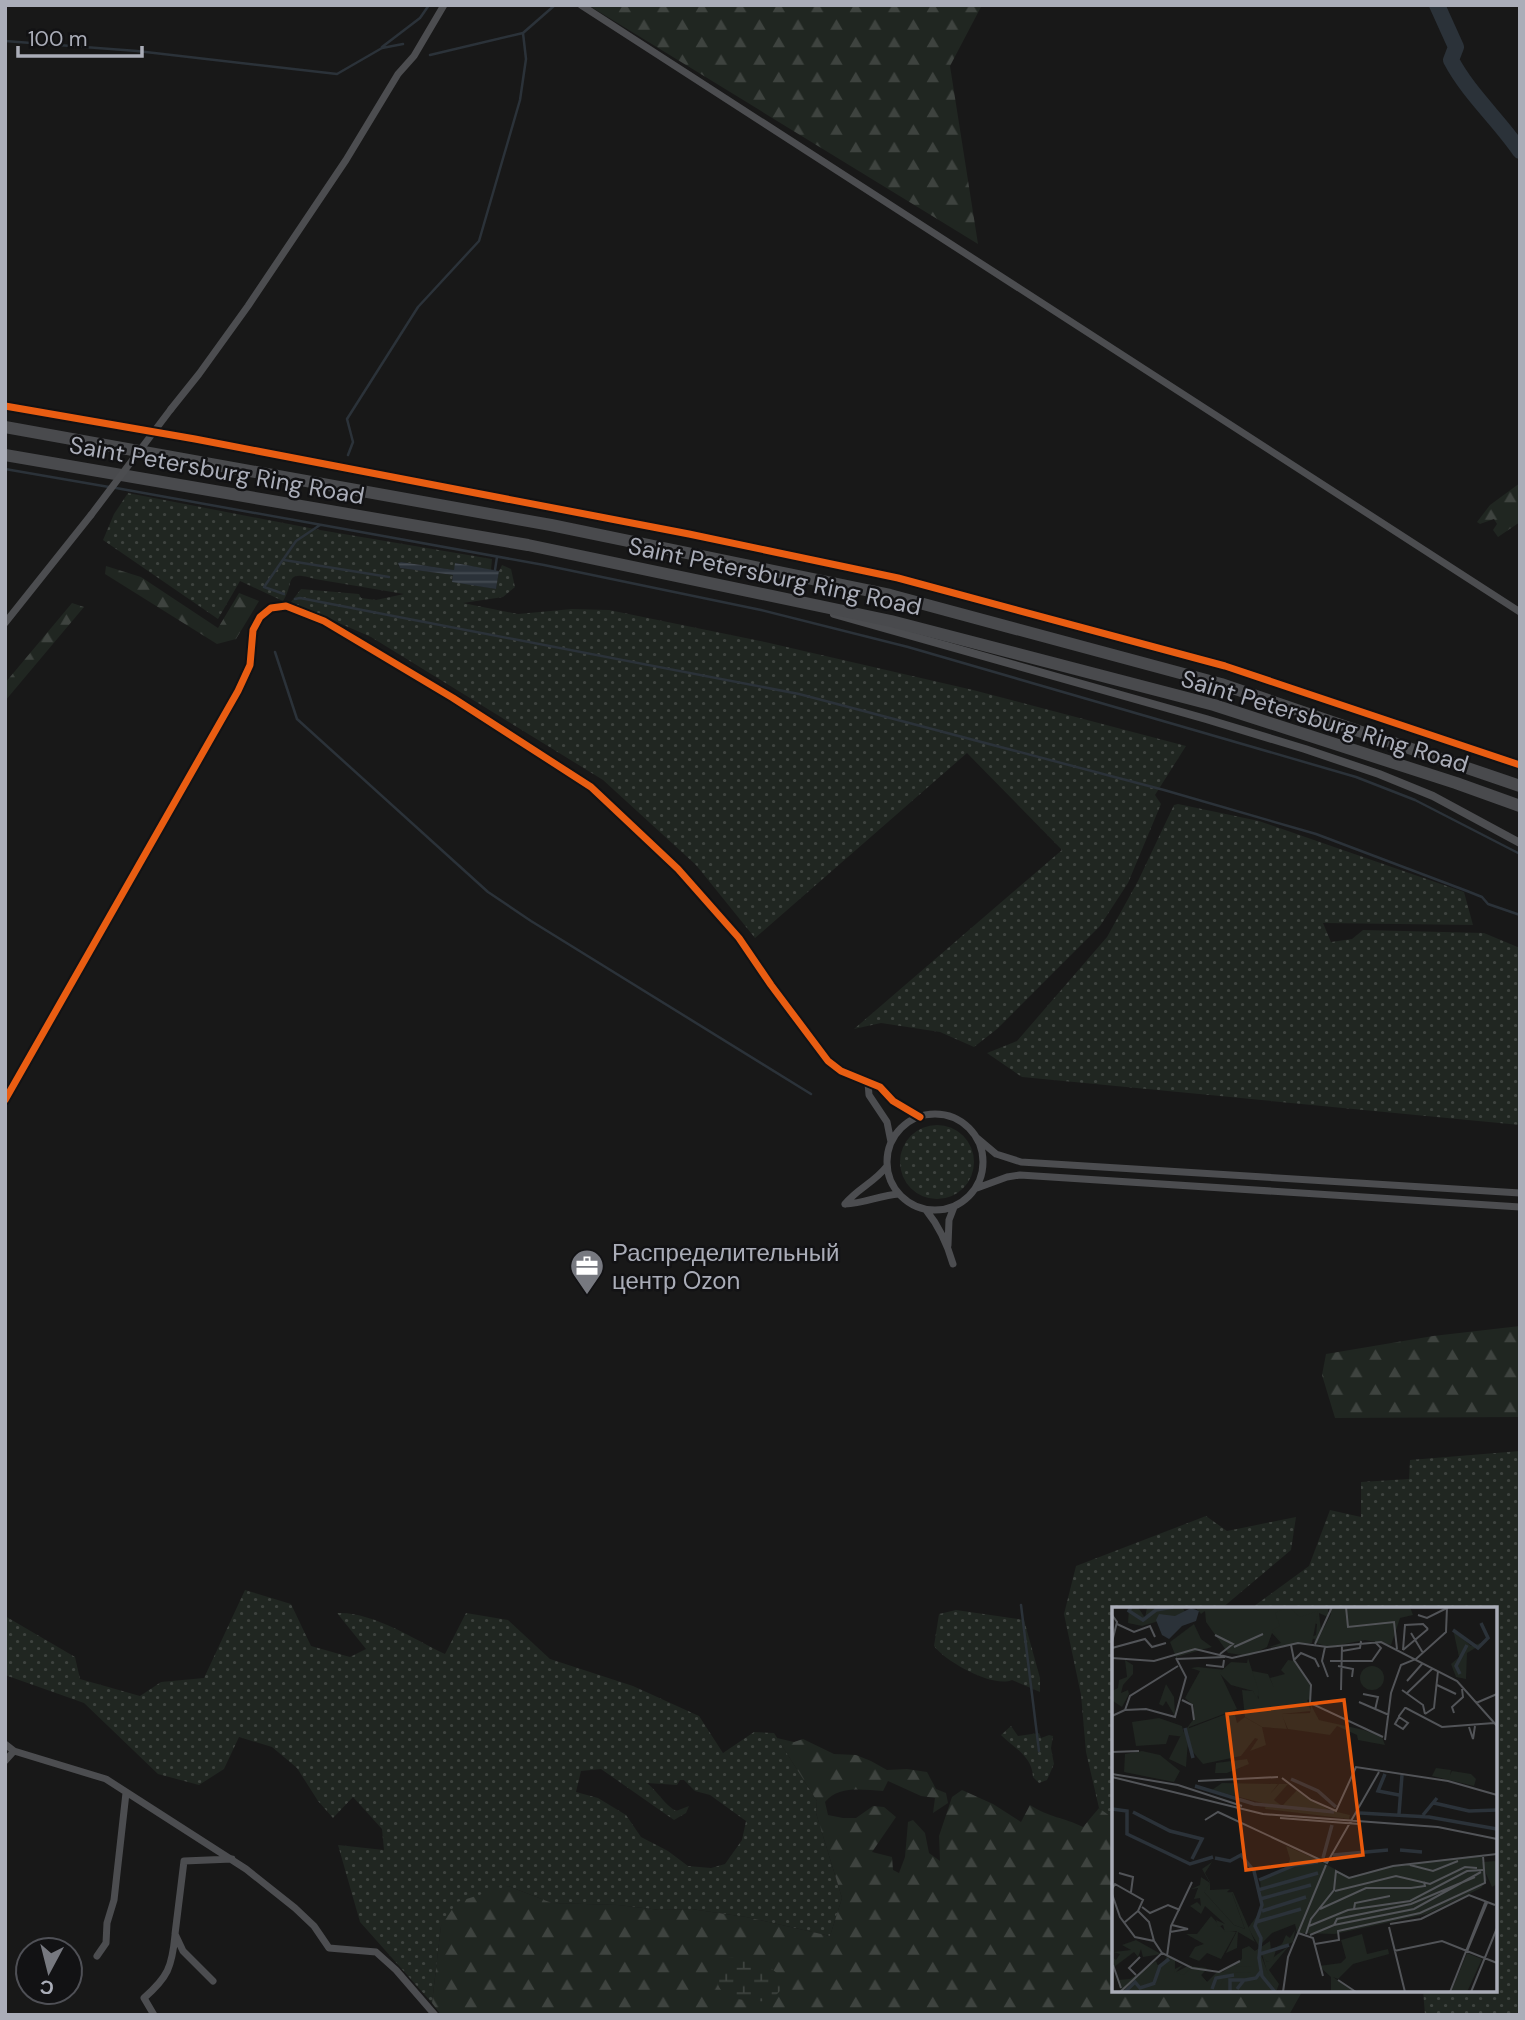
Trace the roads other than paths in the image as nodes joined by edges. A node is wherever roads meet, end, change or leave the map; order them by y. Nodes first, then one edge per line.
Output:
1 (444, 5) edge
2 (581, 5) edge
3 (5, 406) edge
4 (5, 427) edge
5 (5, 455) edge
6 (768, 595) junction
7 (1520, 612) edge
8 (5, 623) edge
9 (1520, 765) edge
10 (1520, 786) edge
11 (1520, 806) edge
12 (1520, 843) edge
13 (868, 1083) junction
14 (5, 1100) edge
15 (920, 1116) junction
16 (978, 1138) junction
17 (891, 1142) junction
18 (887, 1166) junction
19 (977, 1188) junction
20 (1520, 1193) edge
21 (899, 1194) junction
22 (954, 1207) junction
23 (1520, 1207) edge
24 (926, 1210) junction
25 (948, 1246) junction
26 (953, 1264) dead end
27 (5, 1744) edge
28 (14, 1751) junction
29 (5, 1762) edge
30 (126, 1794) junction
31 (232, 1859) junction
32 (175, 1934) junction
33 (97, 1956) dead end
34 (213, 1981) dead end
35 (154, 2015) edge
36 (435, 2015) edge

1 - 8 street, bridge
2 - 7 street
3 - 9 street
4 - 10 highway, Saint Petersburg Ring Road
5 - 6 highway, Saint Petersburg Ring Road
6 - 11 highway, Saint Petersburg Ring Road
6 - 12 street
13 - 14 street
13 - 15 street
13 - 17 street
15 - 16 street
15 - 17 street
16 - 19 street
16 - 20 street
17 - 18 street
18 - 21 street
18 - 21 street
19 - 22 street
19 - 23 street
21 - 24 street
22 - 24 street
22 - 25 street
24 - 25 street
25 - 26 street
27 - 28 street
28 - 29 street
28 - 30 street
30 - 31 street
30 - 33 street
31 - 32 street
31 - 36 street
32 - 34 street
32 - 35 street

